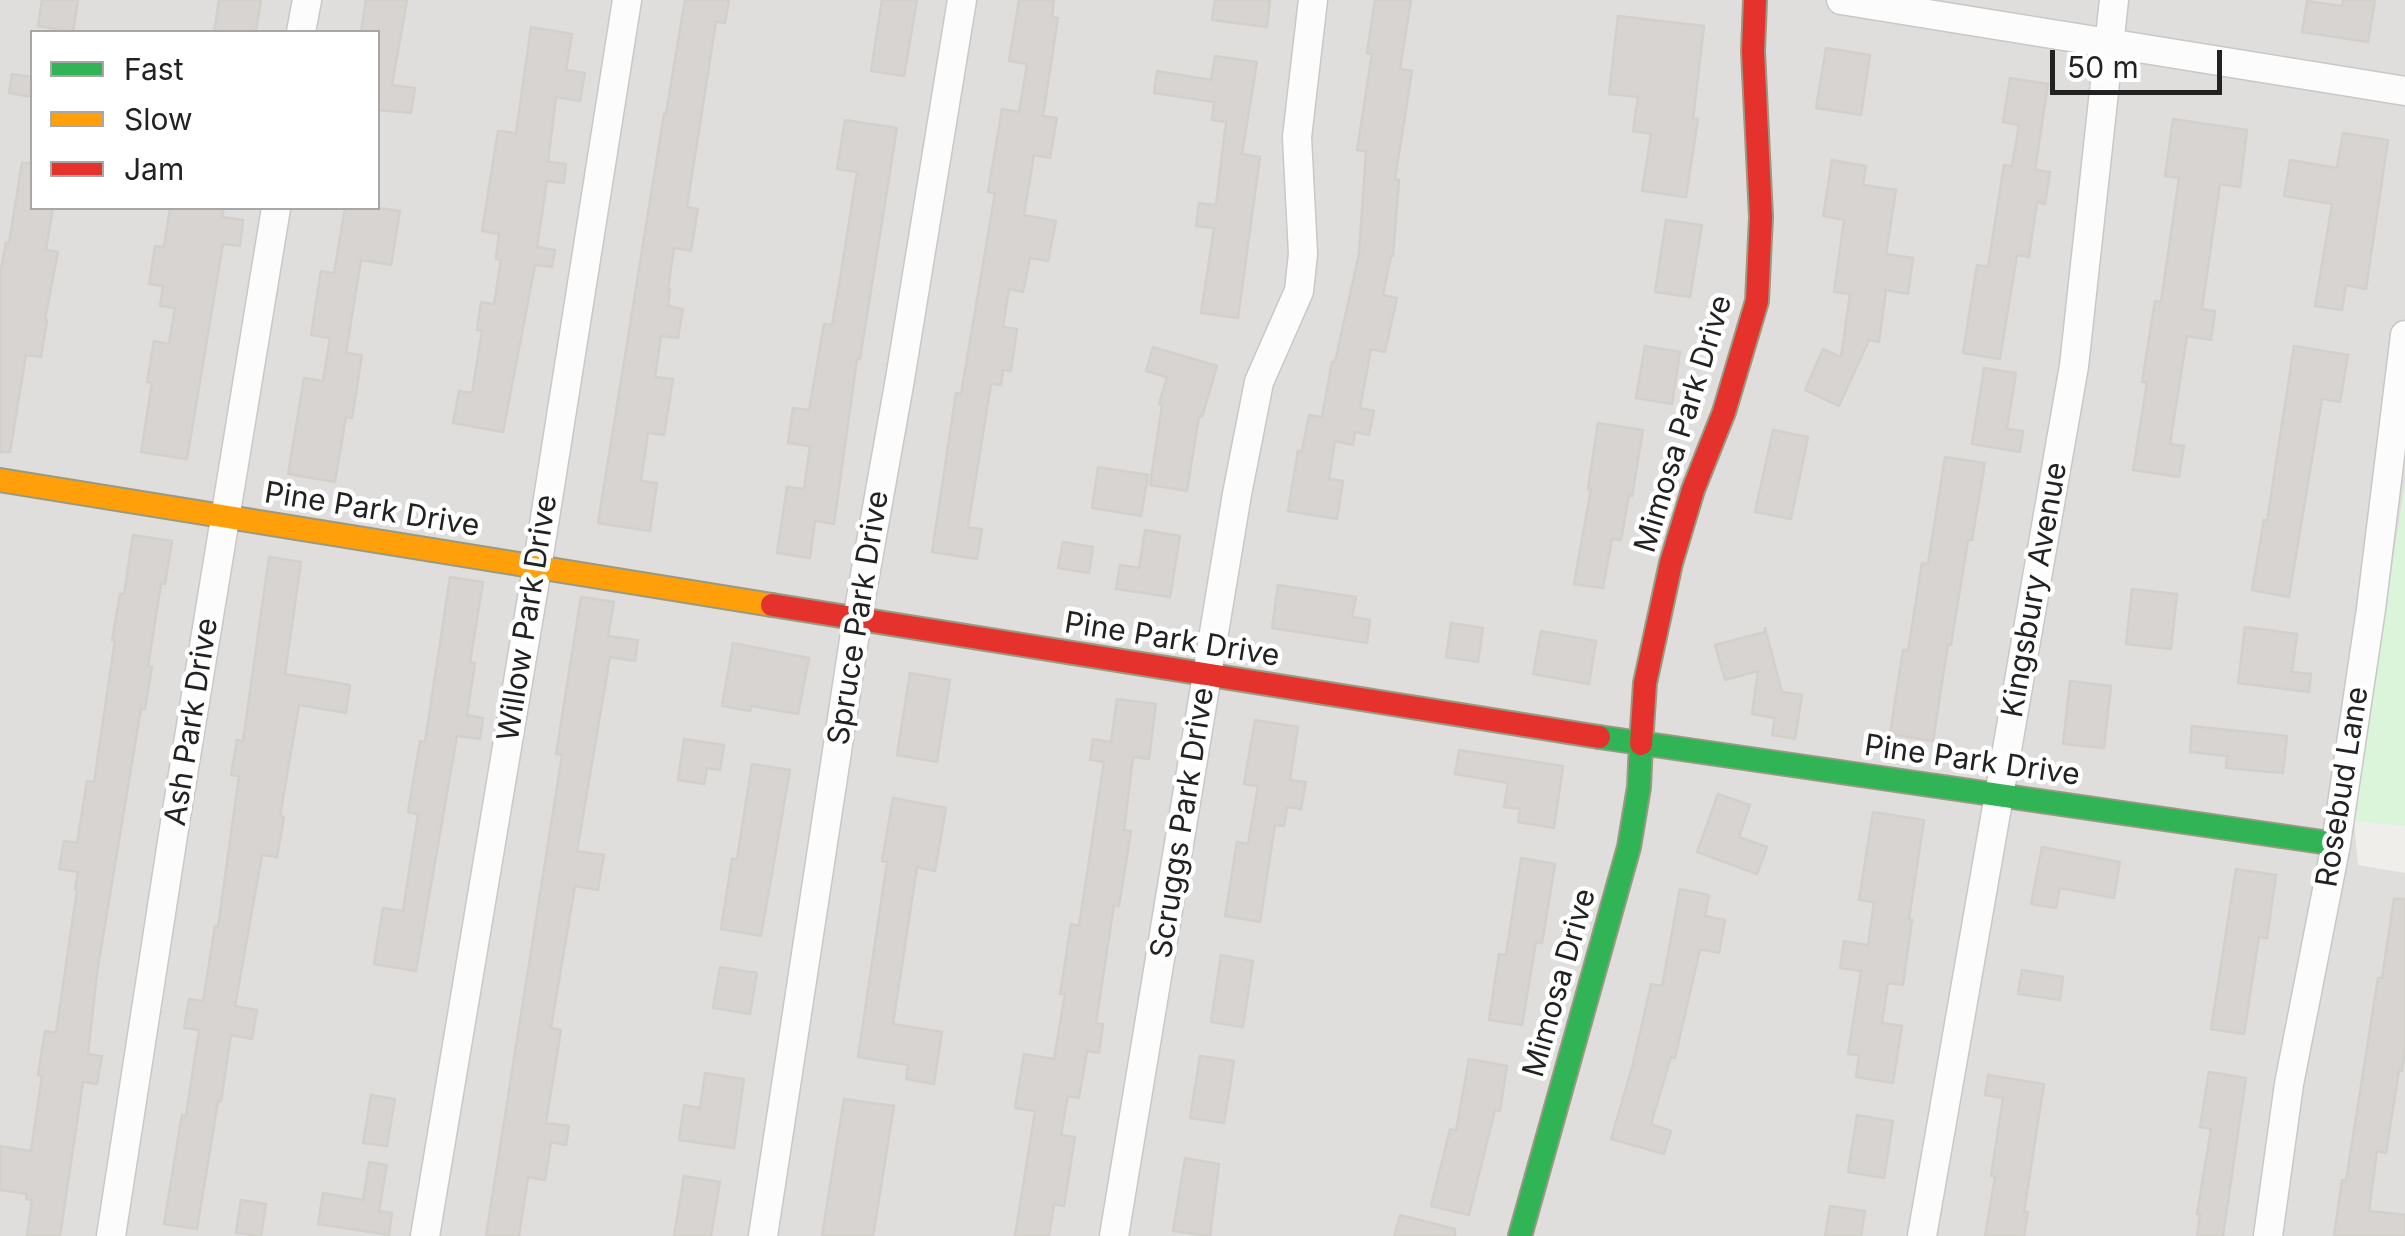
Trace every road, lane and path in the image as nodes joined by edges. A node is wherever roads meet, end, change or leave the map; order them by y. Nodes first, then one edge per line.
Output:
1 (307, 0) edge
2 (627, 0) edge
3 (962, 0) edge
4 (1312, 0) edge
5 (1755, 0) edge
6 (1841, 0) edge
7 (2114, 0) edge
8 (302, 30) edge
9 (2108, 43) junction
10 (2405, 91) edge
11 (276, 210) edge
12 (2405, 336) edge
13 (0, 480) edge
14 (225, 516) junction
15 (537, 568) junction
16 (857, 620) junction
17 (1207, 676) junction
18 (1641, 744) junction
19 (2000, 795) junction
20 (2336, 844) junction
21 (111, 1236) edge
22 (425, 1236) edge
23 (763, 1236) edge
24 (1114, 1236) edge
25 (1520, 1236) edge
26 (1922, 1236) edge
27 (2268, 1236) edge

1 - 8 street
2 - 15 street, Willow Park Drive
3 - 16 street, Spruce Park Drive
4 - 17 street, Scruggs Park Drive
5 - 18 street, Mimosa Park Drive
6 - 9 street
7 - 9 street, Kingsbury Avenue
9 - 10 street
9 - 19 street, Kingsbury Avenue
11 - 14 street, Ash Park Drive
12 - 20 street, Rosebud Lane
13 - 14 street, Pine Park Drive
14 - 15 street, Pine Park Drive
14 - 21 street, Ash Park Drive
15 - 16 street, Pine Park Drive
15 - 22 street, Willow Park Drive
16 - 17 street, Pine Park Drive
16 - 23 street, Spruce Park Drive
17 - 18 street, Pine Park Drive
17 - 24 street, Scruggs Park Drive
18 - 19 street, Pine Park Drive
18 - 25 street, Mimosa Drive
19 - 20 street, Pine Park Drive
19 - 26 street, Kingsbury Avenue
20 - 27 street, Rosebud Lane

